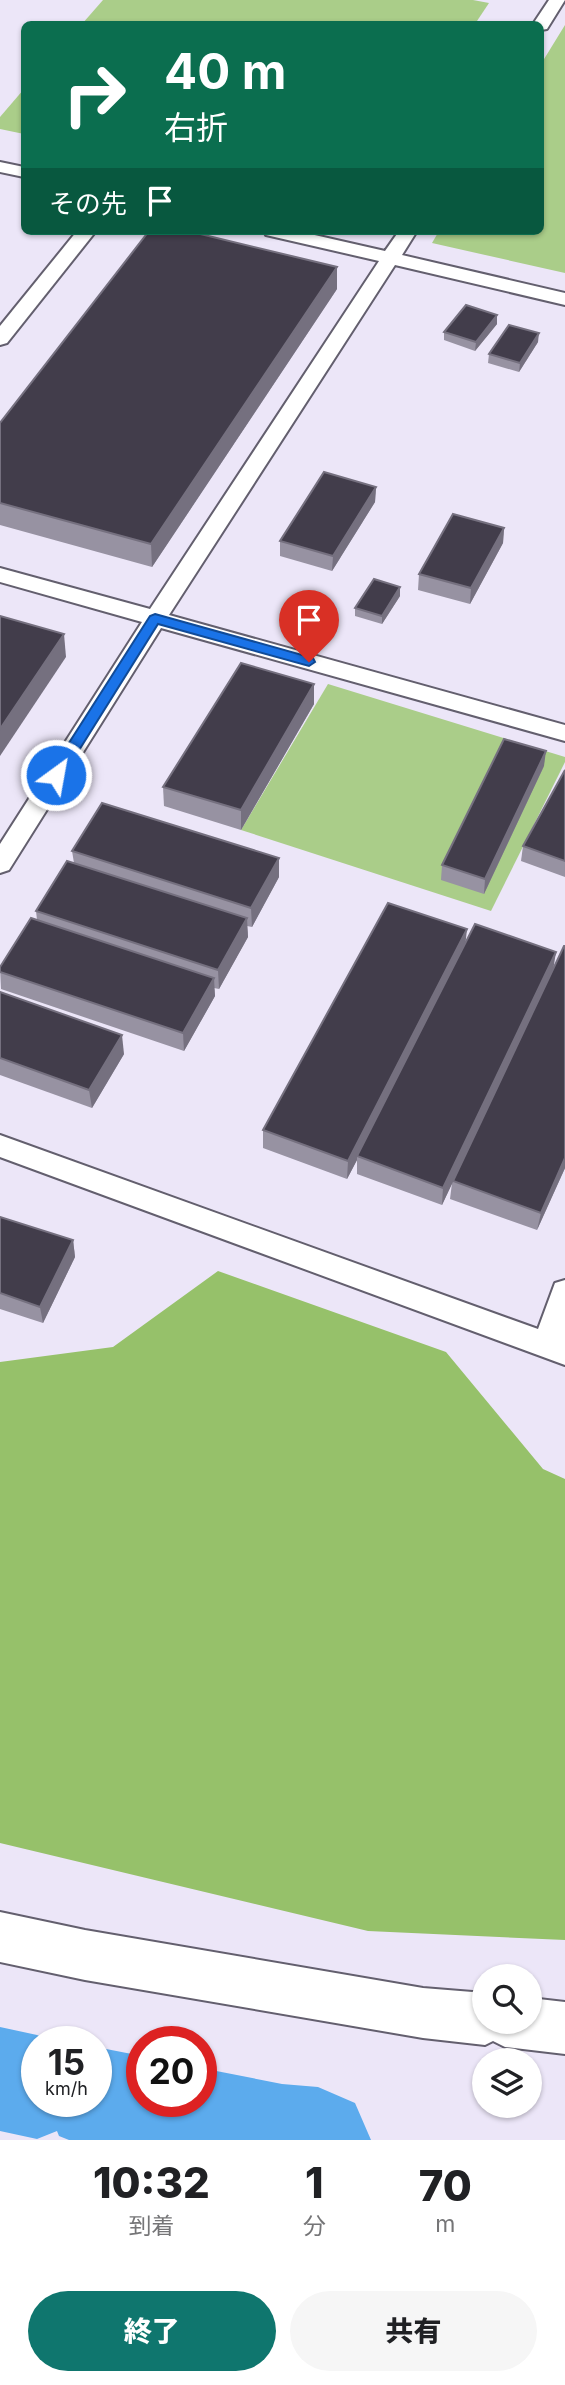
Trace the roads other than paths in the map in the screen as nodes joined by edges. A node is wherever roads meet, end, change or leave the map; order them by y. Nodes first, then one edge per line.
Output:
1 (557, 0) edge
2 (544, 21) edge
3 (0, 167) edge
4 (21, 171) edge
5 (84, 235) edge
6 (291, 235) edge
7 (405, 235) edge
8 (390, 258) junction
9 (565, 299) edge
10 (0, 339) edge
11 (0, 575) edge
12 (155, 619) junction
13 (565, 733) edge
14 (0, 864) edge
15 (0, 1146) edge
16 (565, 1292) edge
17 (555, 1349) edge
18 (0, 1937) edge
19 (472, 2018) edge
20 (542, 2025) edge
21 (565, 2028) edge

1 - 2 lane
3 - 4 lane
5 - 10 lane
6 - 8 lane
7 - 8 lane
8 - 9 lane
8 - 12 lane
11 - 12 lane
12 - 13 lane
12 - 14 lane
15 - 17 lane
16 - 17 lane
18 - 19 street
20 - 21 street

